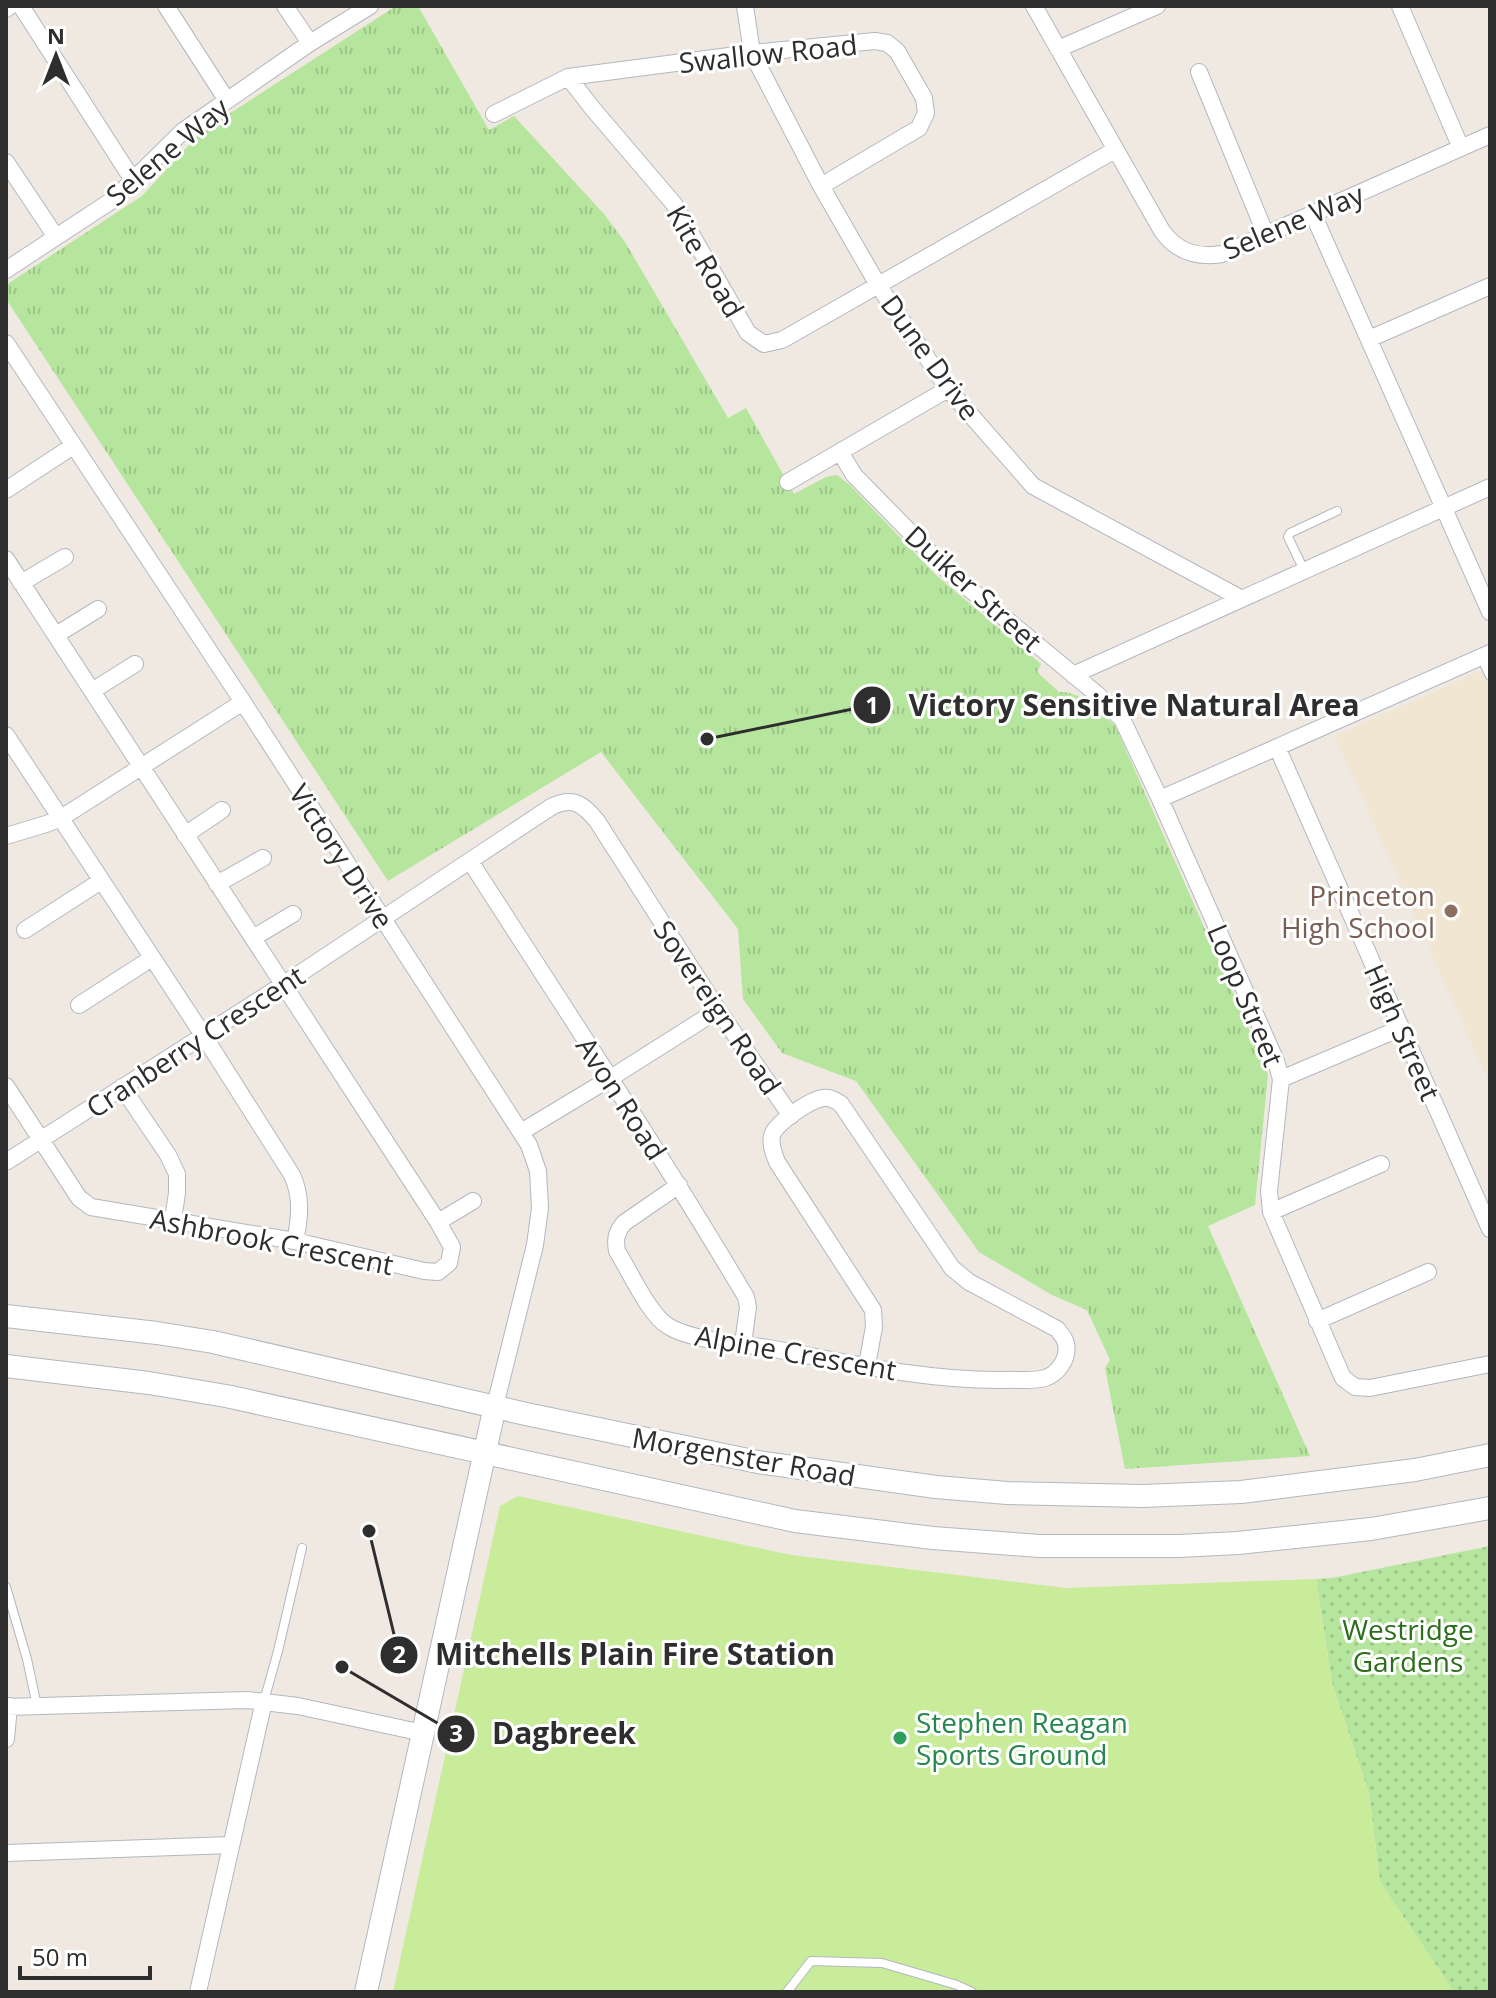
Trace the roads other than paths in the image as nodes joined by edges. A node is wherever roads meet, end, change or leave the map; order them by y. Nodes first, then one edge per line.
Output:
1 (21, 6) edge
2 (166, 6) edge
3 (285, 6) edge
4 (370, 6) edge
5 (745, 6) edge
6 (1034, 6) edge
7 (1157, 6) edge
8 (1400, 6) edge
9 (310, 43) junction
10 (1058, 49) junction
11 (752, 53) junction
12 (1199, 72) dead end
13 (568, 77) junction
14 (226, 99) junction
15 (494, 114) dead end
16 (1490, 135) edge
17 (1461, 148) junction
18 (1115, 150) junction
19 (6, 162) edge
20 (135, 179) junction
21 (821, 186) junction
22 (1313, 214) junction
23 (1266, 235) junction
24 (56, 237) junction
25 (6, 270) edge
26 (878, 285) junction
27 (1490, 286) edge
28 (1369, 339) junction
29 (6, 343) edge
30 (948, 389) junction
31 (73, 446) junction
32 (840, 452) junction
33 (788, 482) dead end
34 (1490, 487) edge
35 (6, 490) edge
36 (1443, 508) junction
37 (1337, 511) dead end
38 (65, 557) dead end
39 (6, 559) edge
40 (1305, 571) junction
41 (21, 583) junction
42 (1242, 599) junction
43 (98, 609) dead end
44 (1490, 612) edge
45 (56, 635) junction
46 (1486, 655) edge
47 (135, 664) dead end
48 (1073, 675) junction
49 (1490, 676) edge
50 (92, 691) junction
51 (243, 702) junction
52 (6, 735) edge
53 (1277, 747) junction
54 (141, 767) junction
55 (1160, 799) junction
56 (568, 802) joint
57 (222, 810) dead end
58 (61, 818) junction
59 (185, 835) junction
60 (6, 836) edge
61 (263, 858) dead end
62 (470, 861) junction
63 (101, 881) junction
64 (217, 884) junction
65 (293, 914) dead end
66 (382, 918) junction
67 (25, 930) dead end
68 (253, 938) junction
69 (152, 958) junction
70 (284, 984) junction
71 (79, 1005) dead end
72 (718, 1010) junction
73 (1401, 1028) junction
74 (203, 1036) junction
75 (609, 1079) junction
76 (1281, 1079) junction
77 (6, 1086) edge
78 (122, 1087) junction
79 (791, 1116) junction
80 (521, 1132) junction
81 (42, 1140) junction
82 (6, 1162) edge
83 (1381, 1164) dead end
84 (679, 1185) junction
85 (473, 1201) dead end
86 (1271, 1212) junction
87 (173, 1220) junction
88 (438, 1222) junction
89 (1490, 1229) edge
90 (295, 1241) junction
91 (1428, 1272) dead end
92 (6, 1316) edge
93 (1317, 1321) junction
94 (743, 1344) junction
95 (1490, 1364) edge
96 (867, 1365) junction
97 (1061, 1365) joint
98 (6, 1366) edge
99 (495, 1406) junction
100 (485, 1452) junction
101 (1490, 1455) edge
102 (1490, 1508) edge
103 (302, 1548) dead end
104 (6, 1587) edge
105 (264, 1701) junction
106 (8, 1706) edge
107 (37, 1706) junction
108 (423, 1733) junction
109 (6, 1739) edge
110 (231, 1845) junction
111 (6, 1853) edge
112 (198, 1992) edge
113 (366, 1992) edge
114 (787, 1992) edge
115 (972, 1992) edge

1 - 20 street
2 - 14 street
3 - 9 street
4 - 9 street, Selene Way
5 - 11 street, Dune Drive
6 - 10 street, Selene Way
7 - 10 street
8 - 17 street
9 - 14 street, Selene Way
10 - 18 street, Selene Way
11 - 13 street, Swallow Road
11 - 21 street, Dune Drive
11 - 21 street, Swallow Road
12 - 23 street
13 - 15 street, Swallow Road
13 - 26 street, Kite Road
14 - 20 street, Selene Way
16 - 17 street, Selene Way
17 - 22 street, Selene Way
18 - 23 street, Selene Way
18 - 26 street
19 - 24 street
20 - 24 street, Selene Way
21 - 26 street, Dune Drive
22 - 23 street, Selene Way
22 - 28 street
24 - 25 street, Selene Way
26 - 30 street, Dune Drive
27 - 28 street
28 - 36 street
29 - 31 street, Victory Drive
30 - 32 street
30 - 42 street, Dune Drive
31 - 35 street
31 - 51 street, Victory Drive
32 - 33 street
32 - 48 street, Duiker Street
34 - 36 street
36 - 40 street
36 - 44 street
37 - 40 lane
38 - 41 street
39 - 41 street
40 - 42 street
41 - 45 street
42 - 48 street
43 - 45 street
45 - 50 street
46 - 49 lane
46 - 53 street
47 - 50 street
48 - 55 street, Duiker Street
50 - 54 street
51 - 54 street
51 - 66 street, Victory Drive
52 - 58 street
53 - 55 street
53 - 73 street, High Street
54 - 58 street
54 - 59 street
55 - 76 street, Loop Street
56 - 62 street, Cranberry Crescent
56 - 72 street, Sovereign Road
57 - 59 street
58 - 60 street
58 - 63 street
59 - 64 street
61 - 64 street
62 - 66 street, Cranberry Crescent
62 - 75 street, Avon Road
63 - 67 street
63 - 69 street
64 - 68 street
65 - 68 street
66 - 70 street, Cranberry Crescent
66 - 80 street, Victory Drive
68 - 70 street
69 - 71 street
69 - 74 street
70 - 74 street, Cranberry Crescent
70 - 88 street
72 - 75 street
72 - 79 street, Sovereign Road
73 - 76 street
73 - 89 street, High Street
74 - 78 street, Cranberry Crescent
74 - 90 street
75 - 80 street
75 - 84 street, Avon Road
76 - 86 street, Loop Street
77 - 81 street, Ashbrook Crescent
78 - 81 street, Cranberry Crescent
78 - 87 street
79 - 96 street
79 - 97 street, Sovereign Road
80 - 99 street, Victory Drive
81 - 82 street, Cranberry Crescent
81 - 87 street, Ashbrook Crescent
83 - 86 street
84 - 94 street, Avon Road
84 - 94 street, Alpine Crescent
85 - 88 street
86 - 93 street, Loop Street
87 - 90 street, Ashbrook Crescent
88 - 90 street, Ashbrook Crescent
91 - 93 street
92 - 99 main road, Morgenster Road
93 - 95 street, Loop Street
94 - 96 street, Alpine Crescent
96 - 97 street, Alpine Crescent
98 - 100 main road, Morgenster Road
99 - 100 main road
99 - 101 main road, Morgenster Road
100 - 102 main road, Morgenster Road
100 - 108 main road
103 - 105 lane
104 - 107 lane
105 - 107 street
105 - 108 street
105 - 110 street
106 - 107 street
106 - 109 street
108 - 113 main road
110 - 111 street
110 - 112 street
114 - 115 lane

